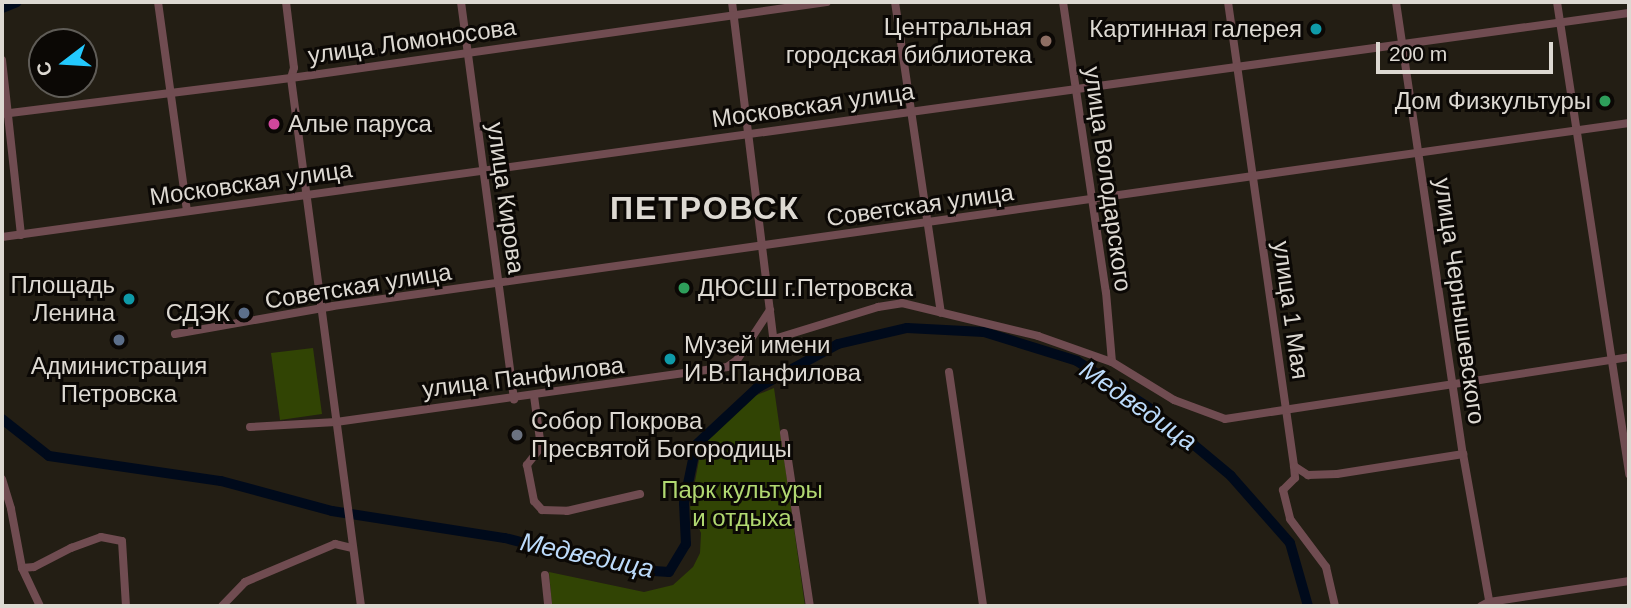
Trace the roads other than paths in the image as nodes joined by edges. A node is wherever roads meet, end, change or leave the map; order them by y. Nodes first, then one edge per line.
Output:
1 (158, 2) edge
2 (286, 2) edge
3 (461, 2) edge
4 (732, 2) edge
5 (827, 2) edge
6 (895, 2) edge
7 (1063, 2) edge
8 (1228, 2) edge
9 (1396, 2) edge
10 (1557, 2) edge
11 (1629, 13) edge
12 (733, 15) junction
13 (1559, 22) junction
14 (1402, 44) junction
15 (469, 51) junction
16 (2, 60) edge
17 (1238, 66) junction
18 (292, 78) junction
19 (1076, 88) junction
20 (171, 93) junction
21 (912, 110) junction
22 (5, 113) edge
23 (1629, 122) edge
24 (1576, 130) junction
25 (748, 133) junction
26 (1419, 153) junction
27 (482, 170) junction
28 (1253, 177) junction
29 (307, 194) junction
30 (1091, 201) junction
31 (187, 211) junction
32 (927, 223) junction
33 (20, 235) junction
34 (2, 237) edge
35 (764, 247) junction
36 (498, 283) junction
37 (323, 310) junction
38 (770, 310) junction
39 (941, 313) junction
40 (175, 334) dead end
41 (1629, 357) edge
42 (1614, 359) junction
43 (1112, 362) junction
44 (949, 372) dead end
45 (1454, 383) junction
46 (534, 396) junction
47 (514, 399) junction
48 (1287, 409) junction
49 (336, 422) junction
50 (250, 428) dead end
51 (784, 433) dead end
52 (1464, 454) junction
53 (1294, 466) junction
54 (1629, 475) edge
55 (2, 480) edge
56 (640, 494) dead end
57 (353, 547) junction
58 (22, 568) junction
59 (545, 575) dead end
60 (1629, 581) edge
61 (1487, 605) edge
62 (40, 606) edge
63 (126, 606) edge
64 (222, 606) edge
65 (361, 606) edge
66 (548, 606) edge
67 (810, 606) edge
68 (983, 606) edge
69 (1335, 606) edge

1 - 20 street
2 - 18 street
3 - 15 street, улица Кирова
4 - 12 street
5 - 12 street, улица Ломоносова
6 - 21 street
7 - 19 street, улица Володарского
8 - 17 street, улица 1 Мая
9 - 14 street, улица Чернышевского
10 - 13 street
11 - 13 street, Московская улица
12 - 15 street, улица Ломоносова
12 - 25 street
13 - 14 street, Московская улица
13 - 24 street
14 - 17 street, Московская улица
14 - 26 street, улица Чернышевского
15 - 18 street, улица Ломоносова
15 - 27 street, улица Кирова
16 - 22 street
17 - 19 street, Московская улица
17 - 28 street, улица 1 Мая
18 - 20 street, улица Ломоносова
18 - 29 street
19 - 21 street, Московская улица
19 - 30 street, улица Володарского
20 - 22 street, улица Ломоносова
20 - 31 street
21 - 25 street, Московская улица
21 - 32 street
22 - 33 street
23 - 24 street, Советская улица
24 - 26 street, Советская улица
24 - 42 street
25 - 27 street, Московская улица
25 - 35 street
26 - 28 street, Советская улица
26 - 45 street, улица Чернышевского
27 - 29 street, Московская улица
27 - 36 street, улица Кирова
28 - 30 street, Советская улица
28 - 48 street, улица 1 Мая
29 - 31 street, Московская улица
29 - 37 street
30 - 32 street, Советская улица
30 - 43 street, улица Володарского
31 - 33 street, Московская улица
32 - 35 street, Советская улица
32 - 39 street
33 - 34 street, Московская улица
35 - 36 street, Советская улица
35 - 38 street
36 - 37 street, Советская улица
36 - 47 street, улица Кирова
37 - 40 street, Советская улица
37 - 49 street
38 - 39 street
38 - 46 street, улица Панфилова
39 - 43 street
41 - 42 street
42 - 45 street
42 - 54 street
43 - 48 street
44 - 68 street
45 - 48 street
45 - 52 street, улица Чернышевского
46 - 47 street, улица Панфилова
46 - 56 street
47 - 49 street, улица Панфилова
48 - 53 street, улица 1 Мая
49 - 50 street, улица Панфилова
49 - 57 street
51 - 67 street
52 - 53 street
52 - 61 street, улица Чернышевского
53 - 69 street, улица 1 Мая
55 - 58 street
57 - 64 street
57 - 65 street
58 - 62 street
58 - 63 street
59 - 66 street
60 - 61 street

